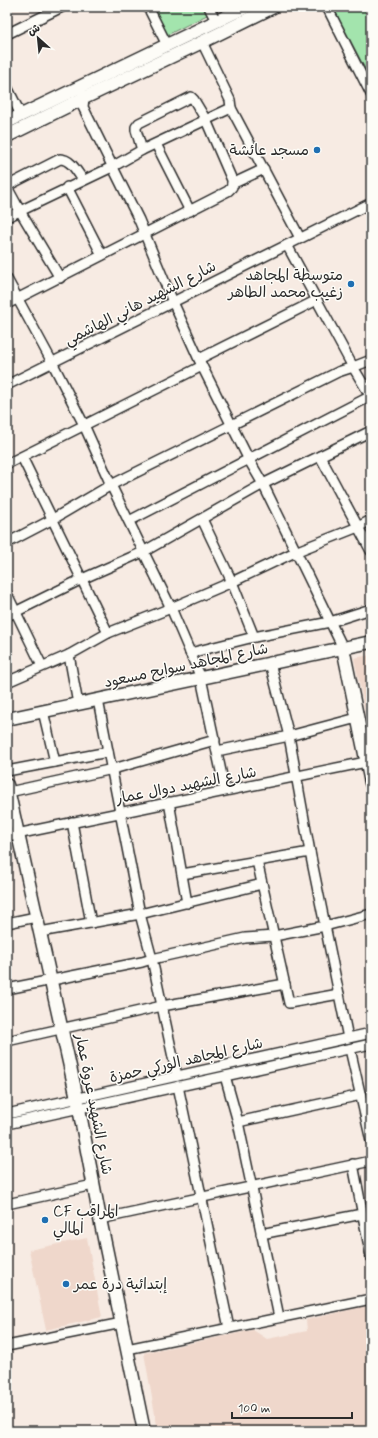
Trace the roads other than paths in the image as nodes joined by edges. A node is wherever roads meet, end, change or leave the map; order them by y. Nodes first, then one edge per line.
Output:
1 (62, 7) edge
2 (148, 7) edge
3 (209, 7) edge
4 (246, 7) edge
5 (273, 7) edge
6 (327, 7) edge
7 (216, 21) junction
8 (7, 34) edge
9 (202, 42) junction
10 (167, 45) junction
11 (7, 87) edge
12 (75, 89) junction
13 (371, 94) edge
14 (81, 103) junction
15 (231, 108) junction
16 (21, 116) junction
17 (206, 120) junction
18 (7, 122) edge
19 (7, 136) edge
20 (156, 144) junction
21 (142, 150) junction
22 (112, 166) junction
23 (264, 168) junction
24 (83, 180) junction
25 (232, 184) junction
26 (7, 186) edge
27 (67, 187) junction
28 (371, 203) edge
29 (20, 211) junction
30 (190, 211) junction
31 (7, 217) edge
32 (145, 234) junction
33 (300, 238) junction
34 (287, 245) junction
35 (102, 255) junction
36 (60, 278) junction
37 (7, 279) edge
38 (17, 299) junction
39 (317, 300) junction
40 (173, 302) junction
41 (7, 304) edge
42 (371, 360) edge
43 (52, 362) junction
44 (200, 362) junction
45 (353, 367) junction
46 (7, 385) edge
47 (371, 396) edge
48 (232, 424) junction
49 (84, 425) junction
50 (371, 431) edge
51 (320, 456) junction
52 (22, 457) junction
53 (249, 460) junction
54 (7, 464) edge
55 (263, 484) junction
56 (111, 485) junction
57 (53, 519) junction
58 (202, 519) junction
59 (371, 520) edge
60 (129, 521) junction
61 (358, 527) junction
62 (7, 543) edge
63 (371, 551) edge
64 (143, 552) junction
65 (295, 552) junction
66 (82, 579) junction
67 (232, 582) junction
68 (7, 594) edge
69 (171, 608) junction
70 (371, 609) edge
71 (16, 612) junction
72 (7, 616) edge
73 (330, 622) junction
74 (108, 633) junction
75 (254, 637) junction
76 (371, 642) edge
77 (343, 648) junction
78 (190, 652) junction
79 (69, 654) junction
80 (270, 663) junction
81 (42, 666) junction
82 (201, 678) junction
83 (7, 682) edge
84 (98, 700) junction
85 (78, 704) junction
86 (43, 711) junction
87 (357, 718) junction
88 (7, 719) edge
89 (289, 736) junction
90 (215, 740) junction
91 (217, 751) junction
92 (108, 752) junction
93 (55, 762) junction
94 (369, 764) edge
95 (113, 769) junction
96 (7, 771) edge
97 (296, 778) junction
98 (371, 783) edge
99 (8, 789) edge
100 (225, 790) junction
101 (169, 802) junction
102 (120, 812) junction
103 (72, 822) junction
104 (12, 835) edge
105 (310, 852) junction
106 (257, 861) junction
107 (182, 874) junction
108 (262, 884) junction
109 (187, 903) junction
110 (140, 914) junction
111 (371, 914) edge
112 (36, 917) junction
113 (7, 923) edge
114 (91, 923) junction
115 (325, 926) junction
116 (40, 932) junction
117 (274, 936) junction
118 (152, 959) junction
119 (50, 980) junction
120 (285, 984) junction
121 (7, 989) edge
122 (339, 994) junction
123 (162, 1006) junction
124 (62, 1029) junction
125 (371, 1033) edge
126 (348, 1038) junction
127 (7, 1042) edge
128 (371, 1044) edge
129 (350, 1048) junction
130 (177, 1076) junction
131 (225, 1076) junction
132 (178, 1086) junction
133 (360, 1095) junction
134 (78, 1103) junction
135 (7, 1114) edge
136 (238, 1122) junction
137 (7, 1124) edge
138 (371, 1141) edge
139 (371, 1161) edge
140 (353, 1164) junction
141 (93, 1185) junction
142 (252, 1186) junction
143 (202, 1196) junction
144 (7, 1204) edge
145 (362, 1214) junction
146 (100, 1219) junction
147 (262, 1234) junction
148 (371, 1257) edge
149 (371, 1299) edge
150 (279, 1317) junction
151 (122, 1323) junction
152 (229, 1328) junction
153 (7, 1346) edge
154 (127, 1349) junction
155 (144, 1431) edge

1 - 8 street
2 - 10 street
3 - 7 street
4 - 7 street
5 - 9 street
6 - 13 street
7 - 10 street
9 - 14 street
9 - 15 street
10 - 12 street
11 - 16 street
12 - 14 street
12 - 16 street
14 - 19 street
14 - 22 street
15 - 17 street
15 - 23 street
16 - 18 street
17 - 20 street
17 - 21 street
17 - 25 street
20 - 21 street
20 - 30 street
21 - 22 street
22 - 24 street
22 - 32 street
23 - 25 street
23 - 33 street
24 - 26 street
24 - 27 street
25 - 30 street
26 - 29 street
27 - 29 street
27 - 35 street
28 - 33 street, شارع الشهيد هاني الهاشمي
29 - 31 street
29 - 36 street
30 - 32 street
32 - 35 street
32 - 40 street
33 - 34 street, شارع الشهيد هاني الهاشمي
34 - 39 street
34 - 40 street, شارع الشهيد هاني الهاشمي
35 - 36 street
36 - 38 street
37 - 38 street
38 - 41 street
38 - 43 street
39 - 44 street
39 - 45 street
40 - 43 street, شارع الشهيد هاني الهاشمي
40 - 44 street
42 - 45 street
43 - 46 street, شارع الشهيد هاني الهاشمي
43 - 49 street
44 - 48 street
44 - 49 street
45 - 47 street
45 - 48 street
47 - 53 street
48 - 53 street
48 - 56 street
49 - 52 street
49 - 56 street
50 - 51 street
51 - 55 street
51 - 61 street
52 - 54 street
52 - 57 street
53 - 55 street
53 - 60 street
55 - 58 street
55 - 65 street
56 - 57 street
56 - 60 street
57 - 62 street
57 - 66 street
58 - 64 street
58 - 67 street
59 - 61 street
60 - 64 street
61 - 63 street
61 - 65 street
64 - 66 street
64 - 69 street
65 - 67 street
65 - 73 street
66 - 71 street
66 - 74 street
67 - 69 street
67 - 75 street
68 - 71 street
69 - 74 street
69 - 78 street
70 - 73 street
71 - 72 street
71 - 81 street
73 - 75 street
73 - 77 street
74 - 79 street
75 - 78 street
76 - 77 street, شارع المجاهد سوايح مسعود
77 - 80 street, شارع المجاهد سوايح مسعود
77 - 87 street
78 - 82 street
79 - 81 street
79 - 85 street
80 - 82 street, شارع المجاهد سوايح مسعود
80 - 89 street
81 - 83 street
82 - 84 street, شارع المجاهد سوايح مسعود
82 - 90 street
84 - 85 street, شارع المجاهد سوايح مسعود
84 - 92 street
85 - 86 street, شارع المجاهد سوايح مسعود
86 - 88 street, شارع المجاهد سوايح مسعود
86 - 93 street
87 - 89 street
87 - 94 street
89 - 91 street
89 - 97 street
90 - 91 street
90 - 95 street
91 - 100 street
92 - 93 street
92 - 95 street
93 - 96 street
94 - 97 street, شارع الشهيد دوال عمار
94 - 98 street
95 - 99 street
95 - 102 street
97 - 100 street, شارع الشهيد دوال عمار
97 - 105 street
99 - 104 street, شارع الشهيد عروة عمار
100 - 101 street, شارع الشهيد دوال عمار
101 - 102 street, شارع الشهيد دوال عمار
101 - 107 street
102 - 103 street, شارع الشهيد دوال عمار
102 - 110 street
103 - 104 street, شارع الشهيد دوال عمار
103 - 114 street
104 - 112 street, شارع الشهيد عروة عمار
105 - 106 street
105 - 115 street
106 - 107 street
106 - 108 street
107 - 109 street
108 - 109 street
108 - 117 street
109 - 110 street
110 - 114 street
110 - 118 street
111 - 115 street
112 - 113 street
112 - 116 street, شارع الشهيد عروة عمار
114 - 116 street
115 - 117 street
115 - 122 street
116 - 119 street, شارع الشهيد عروة عمار
117 - 118 street
117 - 120 street
118 - 119 street
118 - 123 street
119 - 121 street
119 - 124 street, شارع الشهيد عروة عمار
120 - 122 street
120 - 123 street
122 - 126 street
123 - 124 street
123 - 130 street
124 - 127 street
124 - 134 street, شارع الشهيد عروة عمار
125 - 126 street, شارع المجاهد الوركي حمزة
126 - 130 street, شارع المجاهد الوركي حمزة
128 - 129 street, شارع المجاهد الوركي حمزة
129 - 131 street, شارع المجاهد الوركي حمزة
129 - 133 street
130 - 134 street, شارع المجاهد الوركي حمزة
131 - 132 street, شارع المجاهد الوركي حمزة
131 - 136 street
132 - 134 street, شارع المجاهد الوركي حمزة
132 - 143 street
133 - 136 street
133 - 138 street
134 - 135 street, شارع المجاهد الوركي حمزة
134 - 137 street, شارع المجاهد الوركي حمزة
134 - 141 street, شارع الشهيد عروة عمار
136 - 142 street
139 - 140 street
140 - 142 street
140 - 145 street
141 - 144 street
141 - 146 street, شارع الشهيد عروة عمار
142 - 143 street
142 - 147 street
143 - 146 street
143 - 152 street
145 - 147 street
145 - 148 street
146 - 151 street, شارع الشهيد عروة عمار
147 - 150 street
149 - 150 street
150 - 152 street
151 - 153 street
151 - 154 street, شارع الشهيد عروة عمار
152 - 154 street
154 - 155 street, شارع الشهيد عروة عمار

